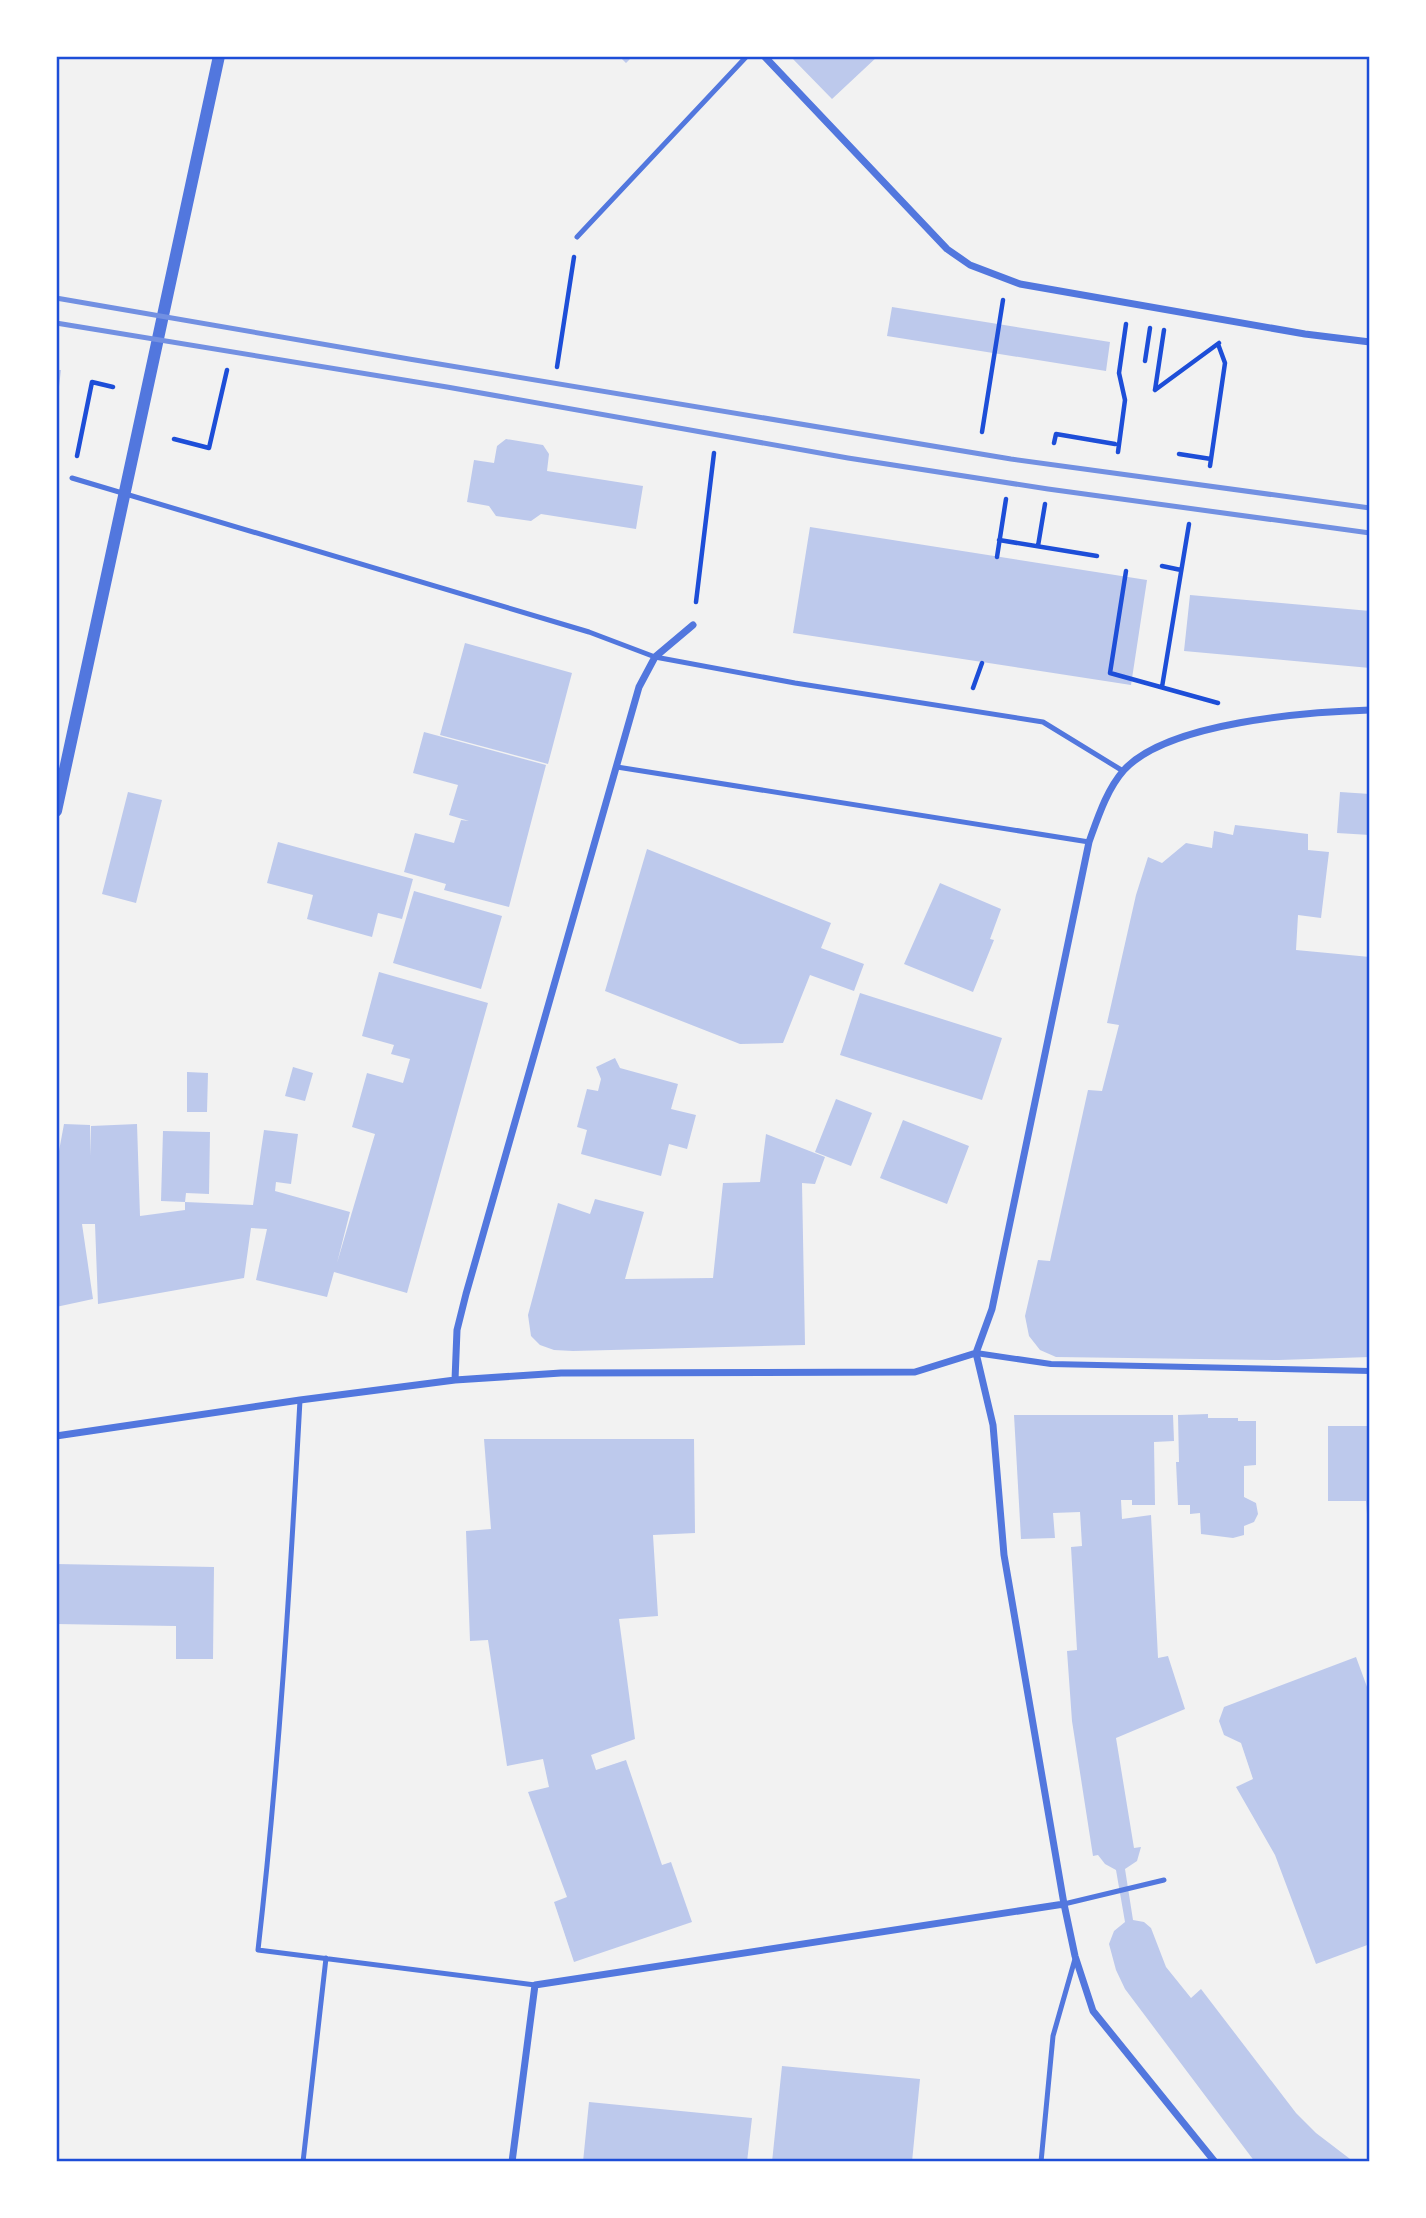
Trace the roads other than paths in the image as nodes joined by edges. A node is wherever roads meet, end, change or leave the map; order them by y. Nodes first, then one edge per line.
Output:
1 (219, 56) edge
2 (747, 56) edge
3 (764, 56) edge
4 (577, 237) road end
5 (1370, 342) edge
6 (72, 478) road end
7 (693, 625) road end
8 (655, 657) junction
9 (1370, 710) edge
10 (617, 767) junction
11 (1124, 771) junction
12 (56, 811) edge
13 (1089, 842) junction
14 (976, 1353) junction
15 (1370, 1371) edge
16 (455, 1380) junction
17 (300, 1400) junction
18 (56, 1436) edge
19 (1164, 1880) dead end
20 (1064, 1903) junction
21 (1075, 1956) junction
22 (327, 1958) junction
23 (535, 1985) junction
24 (303, 2162) edge
25 (512, 2162) edge
26 (1041, 2162) edge
27 (1215, 2162) edge

1 - 12 street
2 - 4 lane
3 - 5 street
6 - 8 lane
7 - 8 street
8 - 10 street
8 - 11 lane
9 - 11 street
10 - 13 lane
10 - 16 street
11 - 13 street
13 - 14 street
14 - 15 street
14 - 16 street
14 - 20 street
16 - 17 street
17 - 18 street
17 - 22 lane
19 - 20 lane
20 - 21 street
20 - 23 street
21 - 26 lane
21 - 27 street
22 - 23 lane
22 - 24 lane
23 - 25 street

